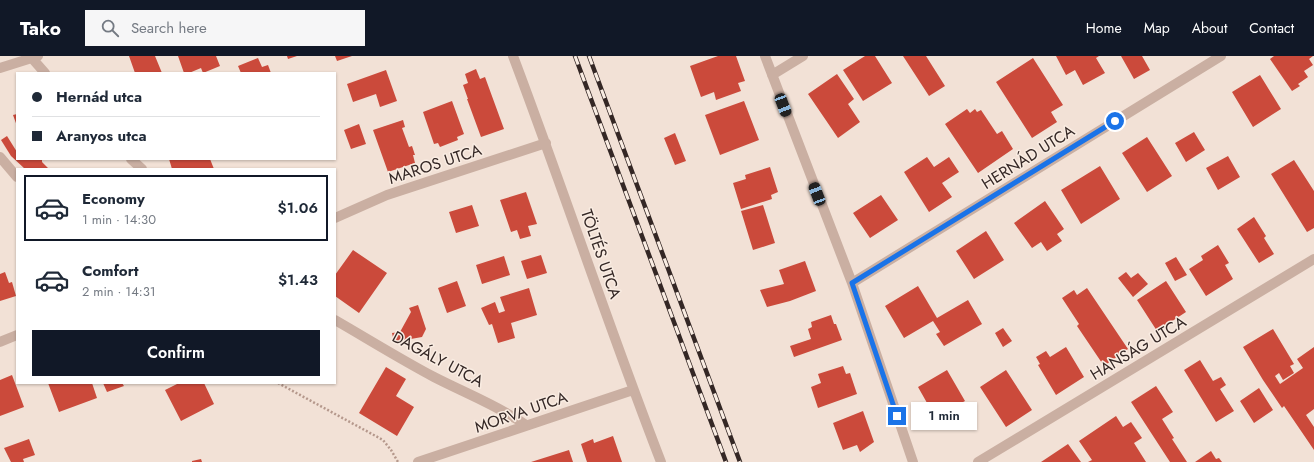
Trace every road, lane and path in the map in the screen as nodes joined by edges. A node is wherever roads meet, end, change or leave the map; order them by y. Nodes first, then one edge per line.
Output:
1 (513, 56) edge
2 (765, 56) edge
3 (803, 56) edge
4 (1221, 56) edge
5 (33, 57) edge
6 (0, 68) edge
7 (44, 72) edge
8 (772, 75) junction
9 (546, 143) junction
10 (0, 157) edge
11 (132, 160) edge
12 (141, 168) edge
13 (16, 176) edge
14 (336, 218) edge
15 (1314, 259) edge
16 (852, 283) junction
17 (336, 321) edge
18 (16, 335) edge
19 (0, 342) edge
20 (280, 384) edge
21 (633, 390) junction
22 (526, 426) junction
23 (398, 462) edge
24 (418, 462) edge
25 (661, 462) edge
26 (913, 462) edge
27 (978, 462) edge

1 - 9 street, TÖLTÉS UTCA
2 - 8 street
3 - 8 street
4 - 16 street, HERNÁD UTCA
5 - 6 street
5 - 7 street
8 - 16 street
9 - 14 street, MAROS UTCA
9 - 21 street, TÖLTÉS UTCA
10 - 13 street
11 - 12 street
15 - 27 street, HANSÁG UTCA
16 - 26 street
17 - 22 street, DAGÁLY UTCA
18 - 19 street
20 - 23 path
21 - 22 street, MORVA UTCA
21 - 25 street, TÖLTÉS UTCA
22 - 24 street, MORVA UTCA

